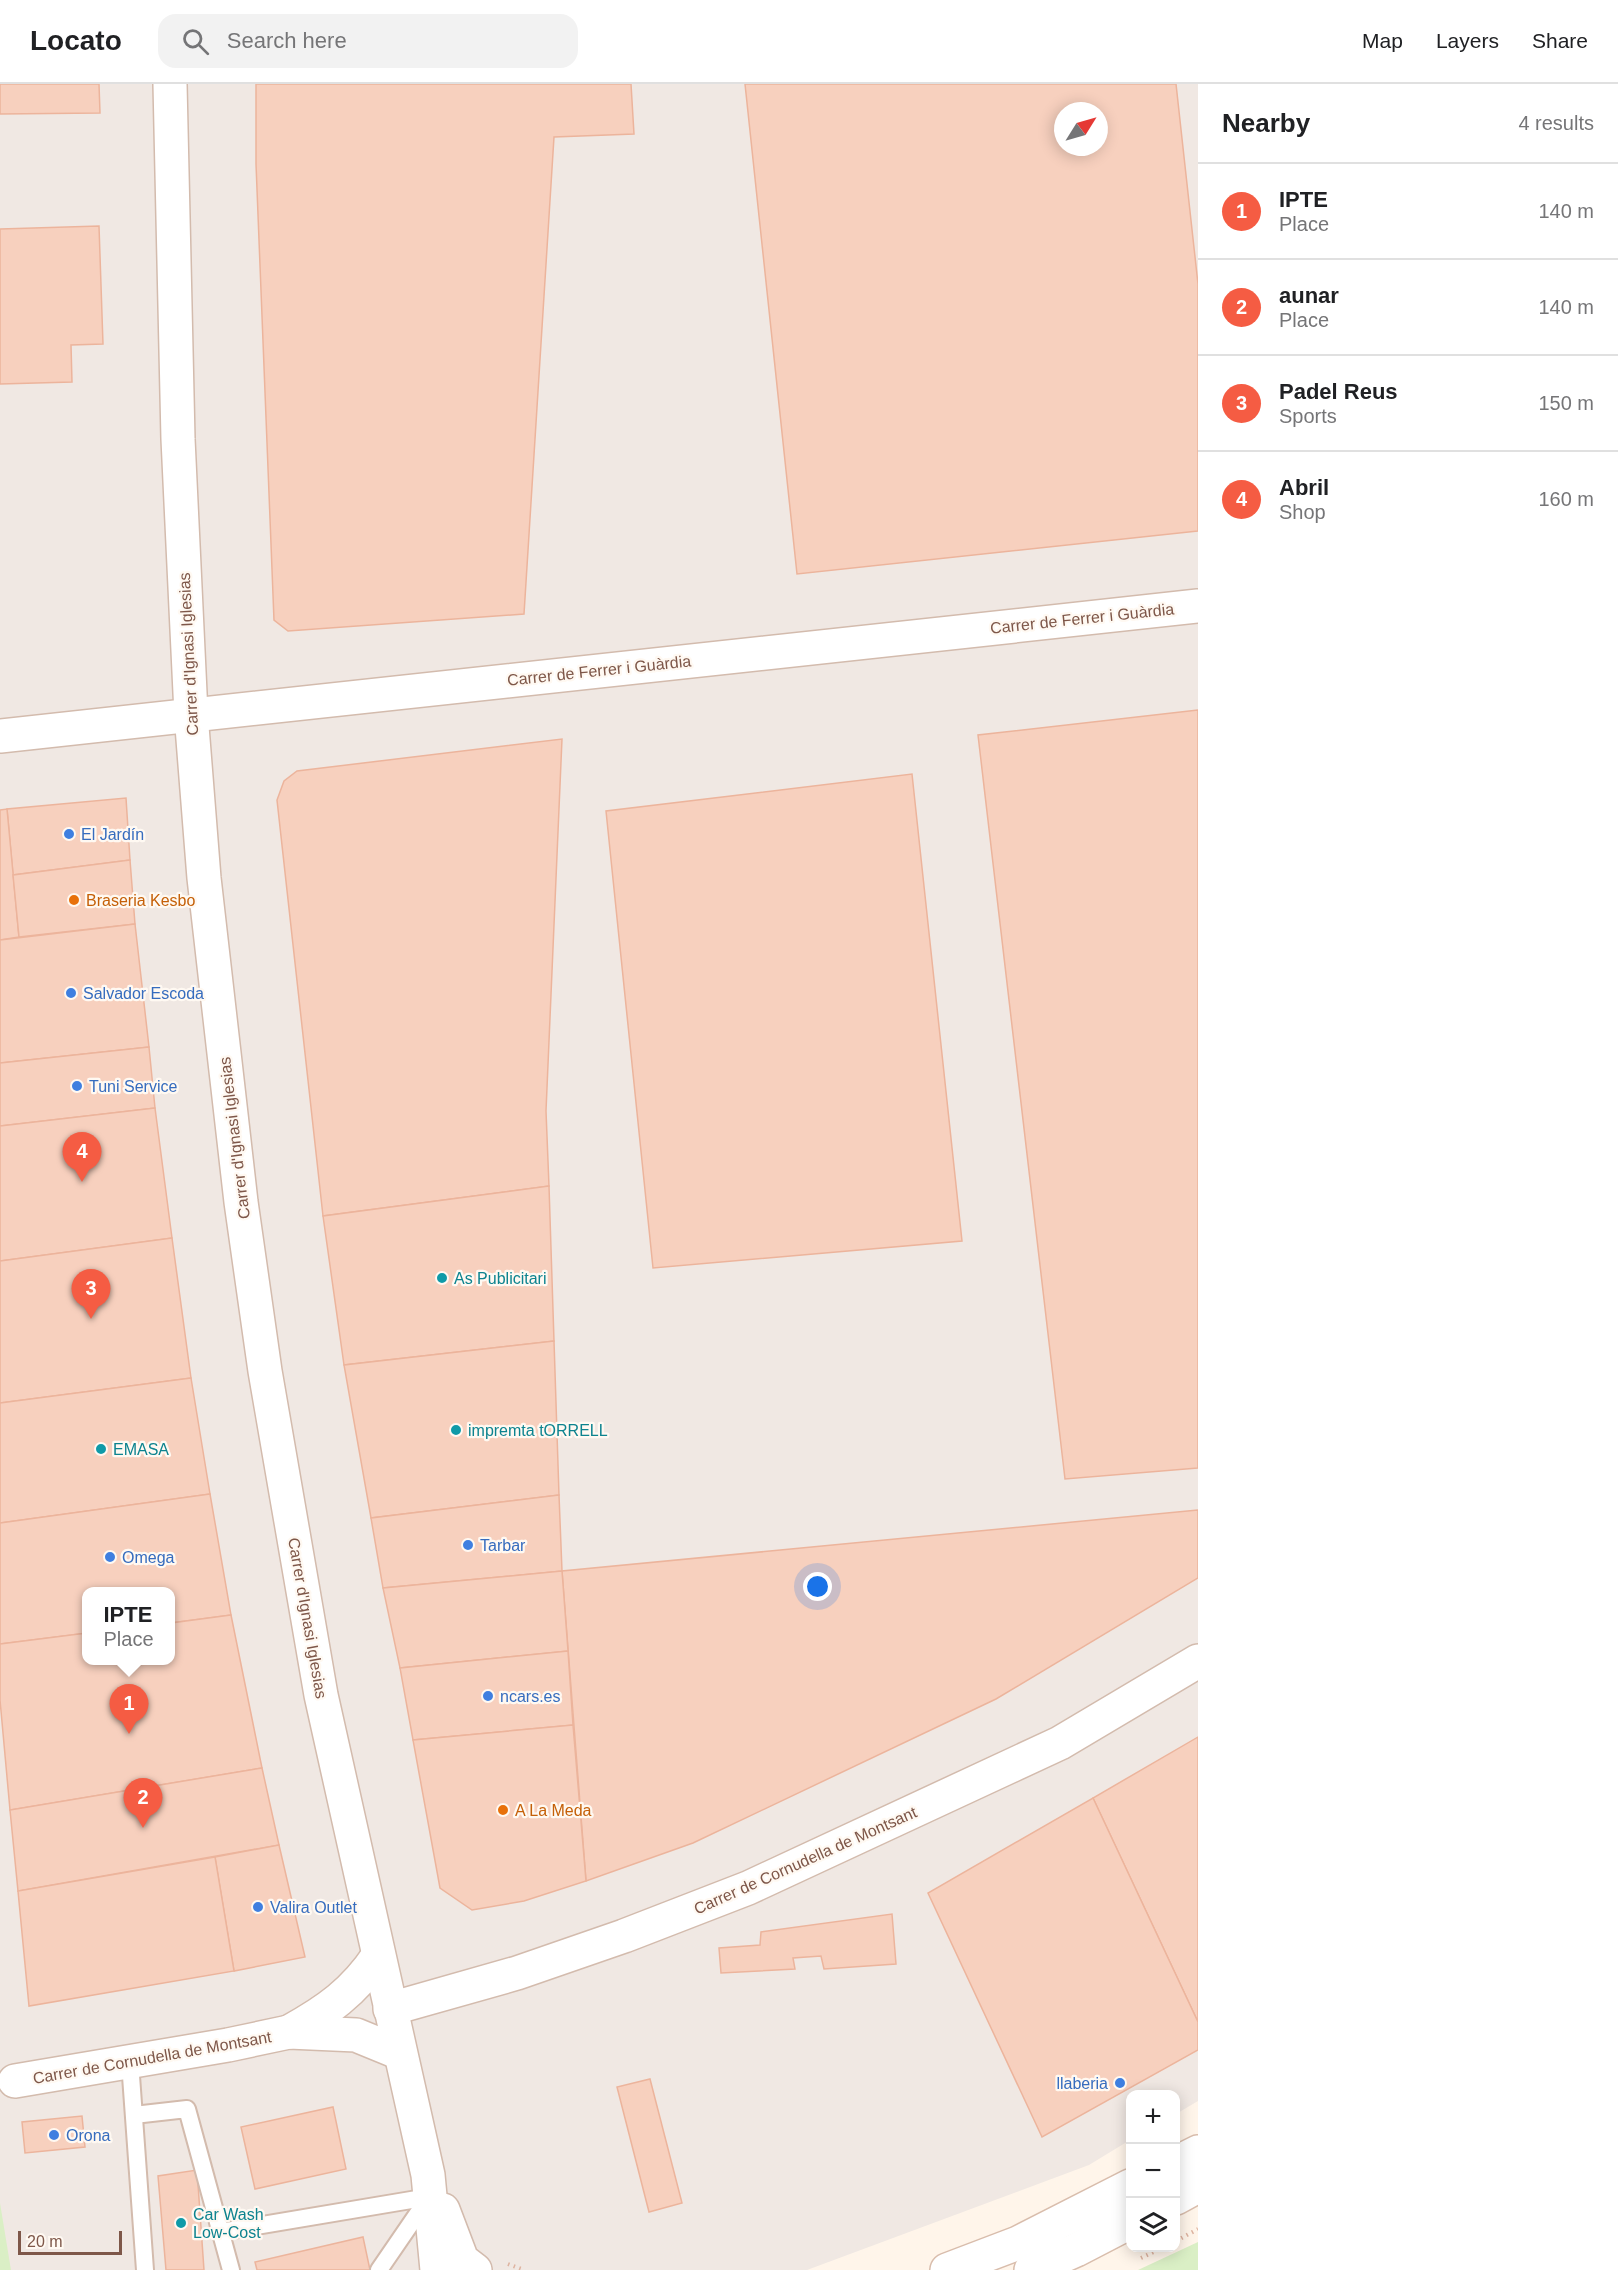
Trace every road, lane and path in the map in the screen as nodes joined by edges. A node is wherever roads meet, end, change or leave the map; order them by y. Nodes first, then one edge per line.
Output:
1 (170, 84) edge
2 (1198, 606) edge
3 (191, 714) junction
4 (0, 736) edge
5 (1198, 1661) edge
6 (378, 1956) junction
7 (390, 2008) junction
8 (289, 2032) junction
9 (400, 2054) junction
10 (130, 2062) junction
11 (15, 2081) dead end
12 (134, 2115) junction
13 (1198, 2152) edge
14 (1180, 2161) edge
15 (429, 2186) junction
16 (1198, 2186) edge
17 (1126, 2188) edge
18 (1180, 2196) edge
19 (1126, 2225) edge
20 (1198, 2229) edge
21 (222, 2232) junction
22 (1180, 2239) edge
23 (145, 2270) edge
24 (231, 2270) edge
25 (379, 2270) edge
26 (437, 2270) edge
27 (475, 2270) edge
28 (946, 2270) edge
29 (1031, 2270) edge

1 - 3 street, Carrer d'Ignasi Iglesias
2 - 3 street, Carrer de Ferrer i Guàrdia
3 - 4 street, Carrer de Ferrer i Guàrdia
3 - 6 street, Carrer d'Ignasi Iglesias
5 - 7 street, Carrer de Cornudella de Montsant
6 - 7 street, Carrer d'Ignasi Iglesias
6 - 8 street, Carrer de Cornudella de Montsant
7 - 9 street, Carrer d'Ignasi Iglesias
8 - 9 street, Carrer de Cornudella de Montsant
8 - 10 street, Carrer de Cornudella de Montsant
9 - 15 street, Carrer d'Ignasi Iglesias
10 - 11 street, Carrer de Cornudella de Montsant
10 - 12 lane
12 - 21 lane
12 - 23 lane
13 - 14 street
15 - 21 lane
15 - 25 lane
15 - 26 street, Carrer d'Ignasi Iglesias
15 - 27 street, Carrer d'Ignasi Iglesias
16 - 18 street
17 - 28 street
19 - 29 street
20 - 22 path
21 - 24 lane

